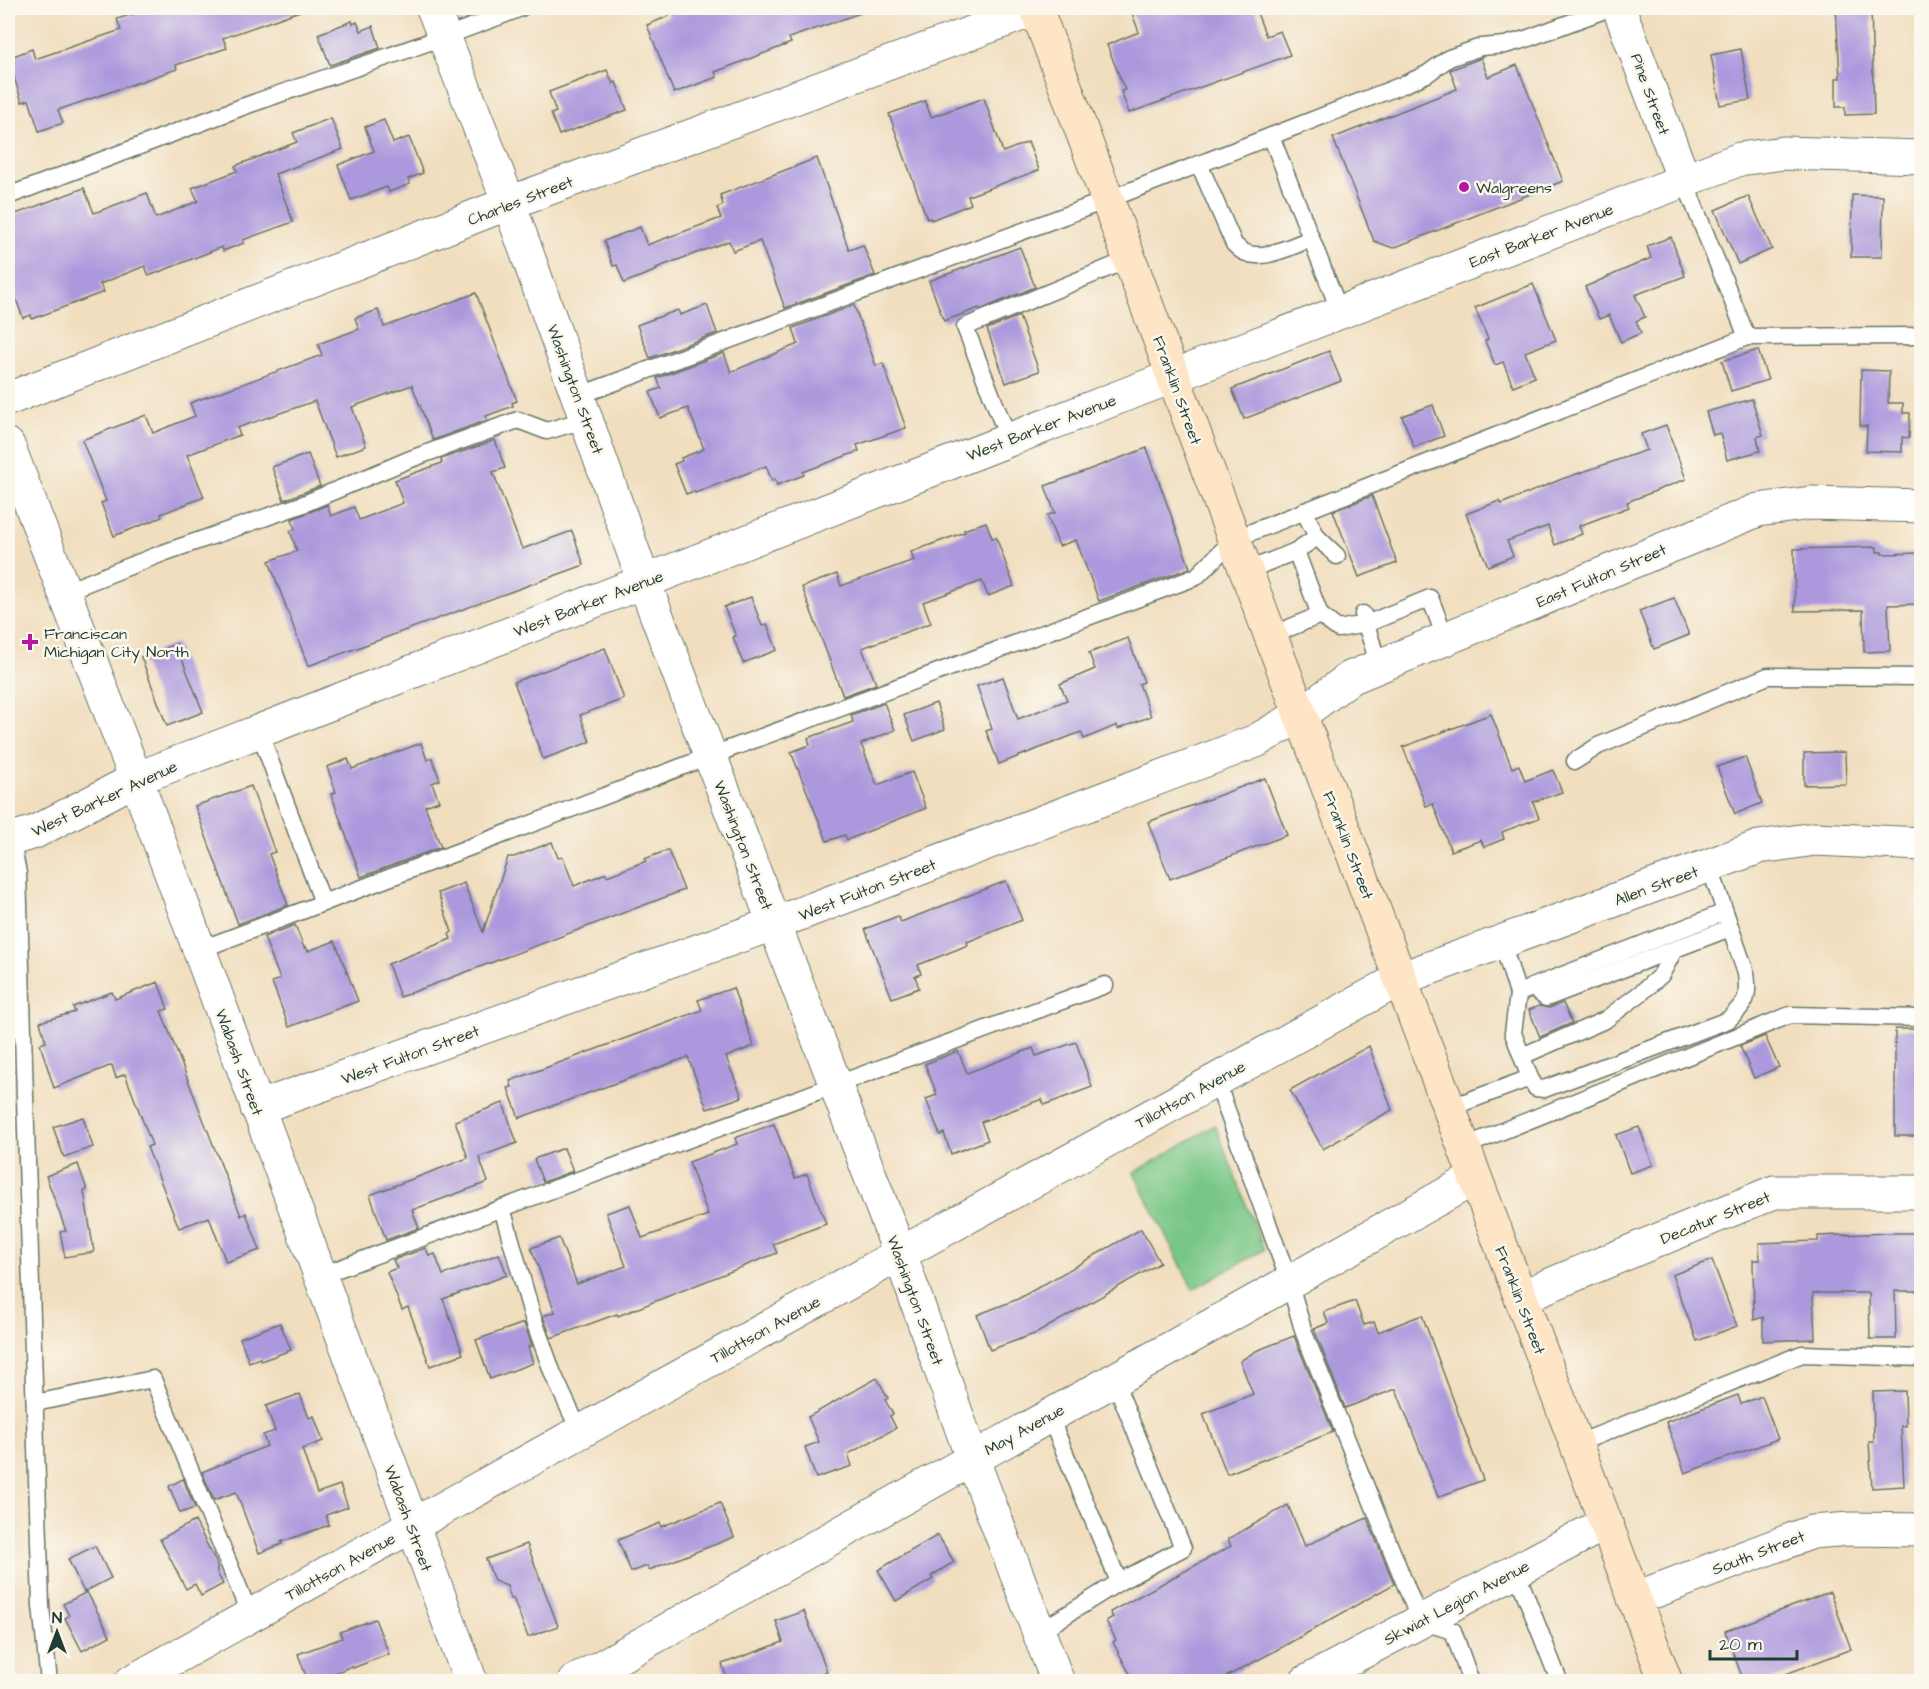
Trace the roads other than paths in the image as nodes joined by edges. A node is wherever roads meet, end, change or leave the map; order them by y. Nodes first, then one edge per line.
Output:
1 (433, 8) edge
2 (521, 8) edge
3 (1037, 8) edge
4 (1610, 8) edge
5 (1619, 8) edge
6 (445, 38) junction
7 (1271, 136) junction
8 (1922, 157) edge
9 (1199, 164) junction
10 (1684, 180) junction
11 (8, 196) edge
12 (1107, 200) junction
13 (509, 203) junction
14 (1311, 239) junction
15 (1130, 259) junction
16 (1340, 312) junction
17 (1922, 336) edge
18 (1747, 337) junction
19 (1173, 376) junction
20 (8, 399) edge
21 (583, 408) junction
22 (1009, 440) junction
23 (8, 444) edge
24 (1922, 506) edge
25 (1304, 511) junction
26 (1317, 537) junction
27 (1234, 539) junction
28 (1296, 551) junction
29 (1337, 556) dead end
30 (1246, 572) junction
31 (645, 582) junction
32 (64, 592) junction
33 (1320, 615) junction
34 (1364, 619) junction
35 (1270, 636) junction
36 (1446, 639) junction
37 (1379, 666) junction
38 (1922, 677) edge
39 (1300, 715) junction
40 (259, 731) junction
41 (710, 756) junction
42 (1575, 761) dead end
43 (136, 779) junction
44 (9, 839) edge
45 (1922, 844) edge
46 (1710, 865) junction
47 (323, 903) junction
48 (1727, 920) junction
49 (773, 924) junction
50 (1502, 942) junction
51 (199, 950) junction
52 (1674, 950) junction
53 (1400, 979) junction
54 (1105, 985) dead end
55 (1525, 990) junction
56 (1922, 1018) edge
57 (1522, 1056) junction
58 (1530, 1078) junction
59 (1216, 1080) junction
60 (835, 1084) junction
61 (257, 1108) junction
62 (1449, 1108) junction
63 (1463, 1147) junction
64 (1475, 1178) junction
65 (1922, 1192) edge
66 (501, 1208) junction
67 (900, 1254) junction
68 (319, 1276) junction
69 (1289, 1281) junction
70 (1521, 1297) junction
71 (1922, 1358) edge
72 (1114, 1379) junction
73 (34, 1403) junction
74 (1049, 1415) junction
75 (580, 1432) junction
76 (1576, 1444) junction
77 (972, 1458) junction
78 (1606, 1523) junction
79 (412, 1526) junction
80 (1922, 1530) edge
81 (1515, 1571) junction
82 (1119, 1582) junction
83 (1634, 1599) junction
84 (250, 1615) junction
85 (1420, 1621) junction
86 (1039, 1632) junction
87 (1342, 1673) edge
88 (1558, 1678) dead end
89 (49, 1682) edge
90 (131, 1682) edge
91 (471, 1682) edge
92 (574, 1682) edge
93 (1059, 1682) edge
94 (1306, 1682) edge
95 (1471, 1682) edge
96 (1666, 1682) edge

1 - 6 street, Washington Street
2 - 6 lane
3 - 12 main road, Franklin Street
3 - 13 street, Charles Street
4 - 7 lane
5 - 10 street, Pine Street
6 - 11 lane
6 - 13 street, Washington Street
7 - 9 lane
7 - 14 lane
8 - 10 street, East Barker Avenue
9 - 12 lane
9 - 14 lane
10 - 16 street, East Barker Avenue
10 - 18 lane
12 - 15 main road, Franklin Street
12 - 21 lane
13 - 20 street, Charles Street
13 - 21 street, Washington Street
14 - 16 lane
15 - 19 main road, Franklin Street
15 - 22 lane
16 - 19 street, East Barker Avenue
17 - 18 lane
18 - 25 lane
19 - 22 street, West Barker Avenue
19 - 27 main road, Franklin Street
21 - 31 street, Washington Street
21 - 32 lane
22 - 31 street, West Barker Avenue
23 - 32 street, Wabash Street
24 - 36 street, East Fulton Street
25 - 26 lane
25 - 27 lane
26 - 28 lane
26 - 29 lane
27 - 30 main road, Franklin Street
27 - 41 lane
28 - 30 lane
28 - 33 lane
30 - 35 main road, Franklin Street
31 - 40 street, West Barker Avenue
31 - 41 street, Washington Street
32 - 43 street, Wabash Street
33 - 34 lane
33 - 35 lane
34 - 36 lane
34 - 37 lane
35 - 39 main road, Franklin Street
36 - 37 street, East Fulton Street
37 - 39 street, East Fulton Street
38 - 42 lane
39 - 49 street, West Fulton Street
39 - 53 main road, Franklin Street
40 - 43 street, West Barker Avenue
40 - 47 lane
41 - 47 lane
41 - 49 street, Washington Street
43 - 44 street, West Barker Avenue
43 - 51 street, Wabash Street
44 - 73 lane
45 - 46 street, Allen Street
46 - 48 lane
46 - 50 street, Allen Street
47 - 51 lane
48 - 52 lane
48 - 55 lane
48 - 58 lane
49 - 60 street, Washington Street
49 - 61 street, West Fulton Street
50 - 53 street, Allen Street
50 - 55 lane
51 - 61 street, Wabash Street
52 - 55 lane
52 - 57 lane
53 - 59 street, Tillottson Avenue
53 - 62 main road, Franklin Street
54 - 60 lane
55 - 57 lane
56 - 63 lane
57 - 58 lane
58 - 62 lane
59 - 67 street, Tillottson Avenue
59 - 69 lane
60 - 66 lane
60 - 67 street, Washington Street
61 - 68 street, Wabash Street
62 - 63 main road, Franklin Street
63 - 64 main road, Franklin Street
64 - 69 street, May Avenue
64 - 70 main road, Franklin Street
65 - 70 street, Decatur Street
66 - 68 lane
66 - 75 lane
67 - 75 street, Tillottson Avenue
67 - 77 street, Washington Street
68 - 79 street, Wabash Street
69 - 72 street, May Avenue
69 - 85 lane
70 - 76 main road, Franklin Street
71 - 76 lane
72 - 74 street, May Avenue
72 - 82 lane
73 - 84 lane
73 - 89 lane
74 - 77 street, May Avenue
74 - 82 lane
75 - 79 street, Tillottson Avenue
76 - 78 main road, Franklin Street
77 - 86 street, Washington Street
77 - 92 street, May Avenue
78 - 81 street, Skwiat Legion Avenue
78 - 83 main road, Franklin Street
79 - 84 street, Tillottson Avenue
79 - 91 street, Wabash Street
80 - 83 street, South Street
81 - 85 street, Skwiat Legion Avenue
81 - 88 lane
82 - 86 lane
83 - 96 main road, Franklin Street
84 - 90 street, Tillottson Avenue
85 - 87 street, Skwiat Legion Avenue
85 - 95 lane
86 - 93 street, Washington Street
87 - 94 street, Skwiat Legion Avenue

